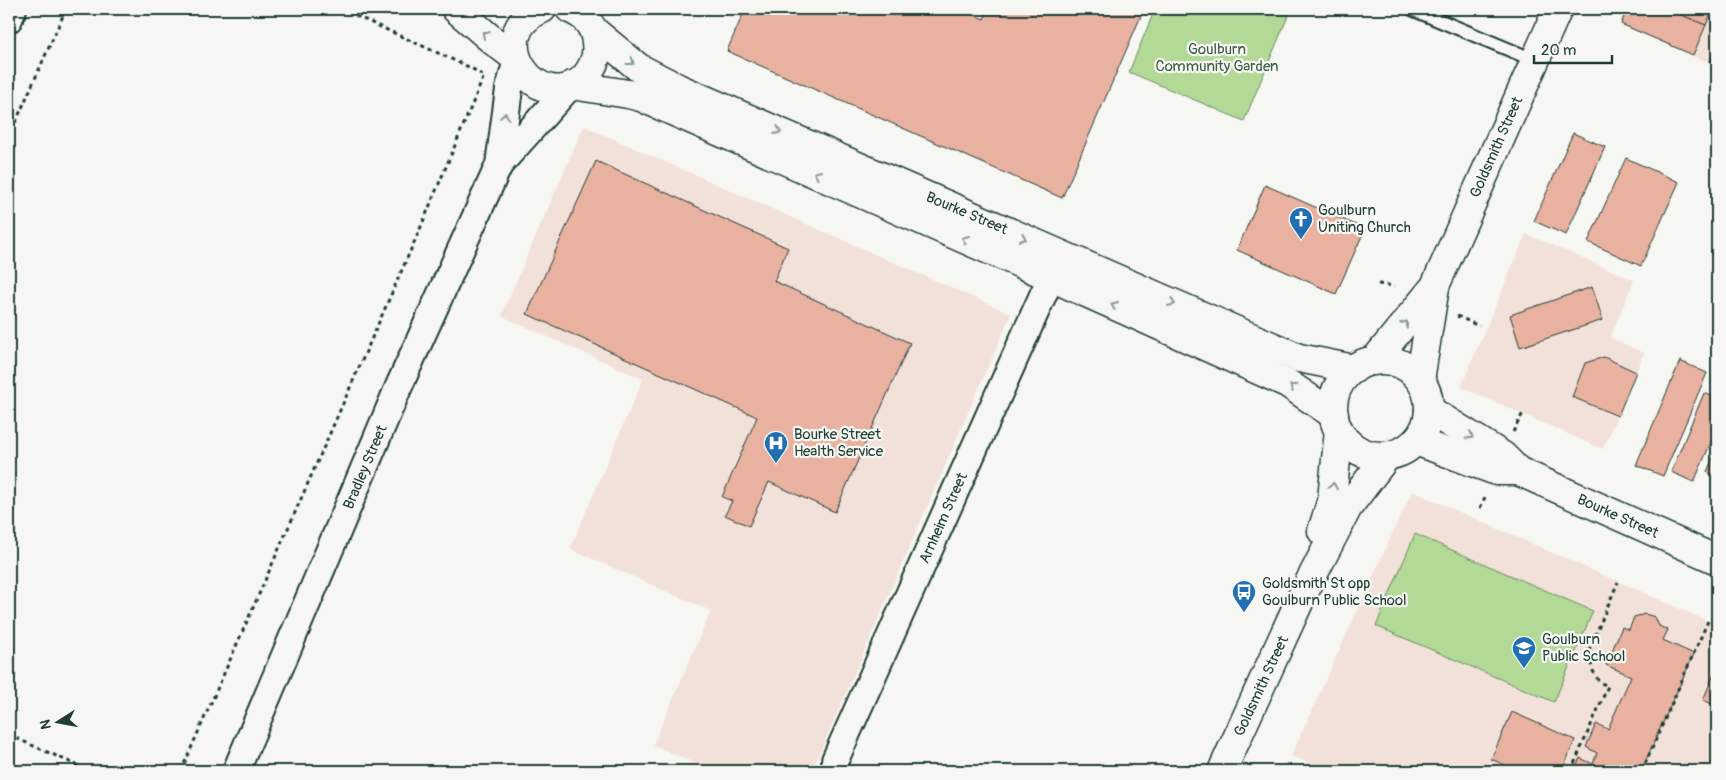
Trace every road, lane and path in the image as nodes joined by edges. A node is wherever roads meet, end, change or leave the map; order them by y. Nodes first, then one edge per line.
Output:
1 (14, 9) edge
2 (66, 9) edge
3 (341, 9) edge
4 (456, 9) edge
5 (541, 9) edge
6 (570, 9) edge
7 (1412, 9) edge
8 (1558, 9) edge
9 (9, 19) edge
10 (594, 23) edge
11 (516, 59) junction
12 (1534, 60) junction
13 (570, 86) junction
14 (9, 137) edge
15 (498, 165) junction
16 (1051, 277) junction
17 (1378, 284) dead end
18 (1394, 286) dead end
19 (1435, 286) junction
20 (1454, 314) dead end
21 (1479, 326) dead end
22 (1364, 365) junction
23 (1420, 380) junction
24 (1429, 410) junction
25 (1523, 413) dead end
26 (1336, 422) junction
27 (1513, 432) dead end
28 (1416, 441) junction
29 (1387, 456) junction
30 (1518, 471) junction
31 (1488, 490) dead end
32 (1480, 508) dead end
33 (1717, 560) edge
34 (1618, 582) dead end
35 (1300, 600) junction
36 (1708, 621) dead end
37 (9, 735) edge
38 (835, 760) dead end
39 (90, 771) edge
40 (181, 771) edge
41 (236, 771) edge
42 (1222, 771) edge
43 (1571, 771) edge
44 (1642, 771) edge

1 - 9 street
2 - 14 path
3 - 40 path
11 -> 4 main road
5 - 11 main road
6 - 10 main road, Bourke Street
7 - 12 lane
8 - 12 main road, Goldsmith Street
10 - 13 main road
10 -> 22 main road, Bourke Street
11 - 13 main road, Bourke Street
15 -> 11 street, Bradley Street
12 - 19 main road, Goldsmith Street
13 - 15 street, Bradley Street
16 -> 13 main road, Bourke Street
15 - 41 street, Bradley Street
26 -> 16 main road, Bourke Street
16 - 38 street, Arnheim Street
17 - 18 path
22 -> 19 main road, Goldsmith Street
19 - 23 main road, Goldsmith Street
20 - 21 path
22 - 23 main road
22 - 26 main road
23 - 24 main road
24 - 28 main road
24 -> 30 main road, Bourke Street
25 - 27 path
26 - 29 main road
35 -> 26 main road, Goldsmith Street
28 - 29 main road
28 - 30 main road, Bourke Street
29 - 35 main road, Goldsmith Street
30 - 33 main road, Bourke Street
31 - 32 path
34 - 43 path
35 - 42 main road, Goldsmith Street
36 - 44 path
37 - 39 path

